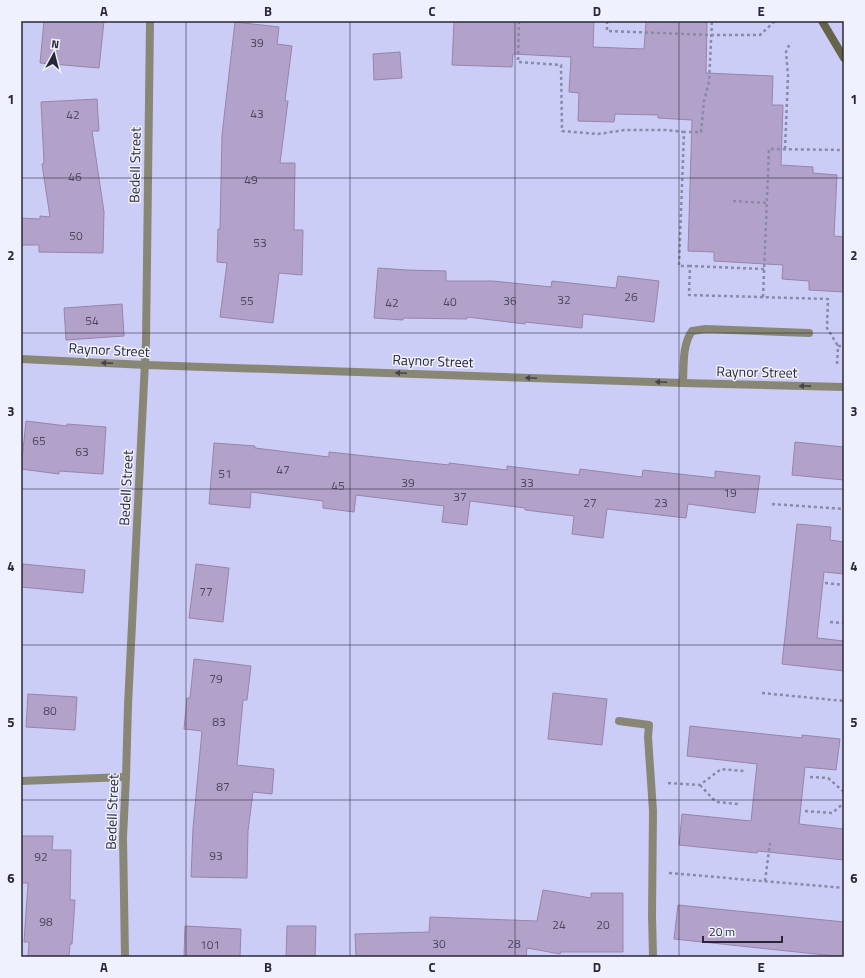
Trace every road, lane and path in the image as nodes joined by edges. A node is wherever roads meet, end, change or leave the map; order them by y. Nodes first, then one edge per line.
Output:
1 (150, 21) edge
2 (519, 21) edge
3 (607, 21) edge
4 (712, 21) edge
5 (775, 21) edge
6 (822, 21) edge
7 (711, 35) junction
8 (792, 43) dead end
9 (844, 58) edge
10 (684, 132) junction
11 (785, 149) junction
12 (844, 150) edge
13 (733, 201) dead end
14 (767, 203) junction
15 (690, 266) junction
16 (764, 269) junction
17 (763, 297) junction
18 (809, 333) dead end
19 (838, 346) junction
20 (844, 346) edge
21 (21, 359) edge
22 (837, 364) dead end
23 (146, 365) junction
24 (683, 383) junction
25 (844, 387) edge
26 (772, 504) dead end
27 (844, 509) edge
28 (825, 583) dead end
29 (844, 585) edge
30 (830, 622) dead end
31 (844, 623) edge
32 (762, 693) dead end
33 (844, 701) edge
34 (619, 721) dead end
35 (744, 771) dead end
36 (126, 777) junction
37 (810, 777) dead end
38 (21, 781) edge
39 (663, 782) dead end
40 (700, 785) junction
41 (844, 792) edge
42 (844, 803) edge
43 (738, 804) dead end
44 (805, 811) dead end
45 (770, 843) dead end
46 (665, 873) dead end
47 (765, 881) junction
48 (844, 888) edge
49 (125, 957) edge
50 (653, 957) edge

1 - 23 street, Bedell Street
2 - 10 path
3 - 7 path
4 - 7 path
5 - 7 path
6 - 9 main road
7 - 10 path
8 - 11 path
10 - 15 path
11 - 12 path
11 - 14 path
13 - 14 path
14 - 16 path
15 - 16 path
15 - 17 path
16 - 17 path
17 - 19 path
18 - 24 street
19 - 20 path
19 - 22 path
23 -> 21 street, Raynor Street
24 -> 23 street, Raynor Street
23 - 36 street, Bedell Street
25 -> 24 street, Raynor Street
26 - 27 path
28 - 29 path
30 - 31 path
32 - 33 path
34 - 50 street
35 - 40 path
36 - 38 street
36 - 49 street, Bedell Street
37 - 41 path
39 - 40 path
40 - 43 path
42 - 44 path
45 - 47 path
46 - 47 path
47 - 48 path

